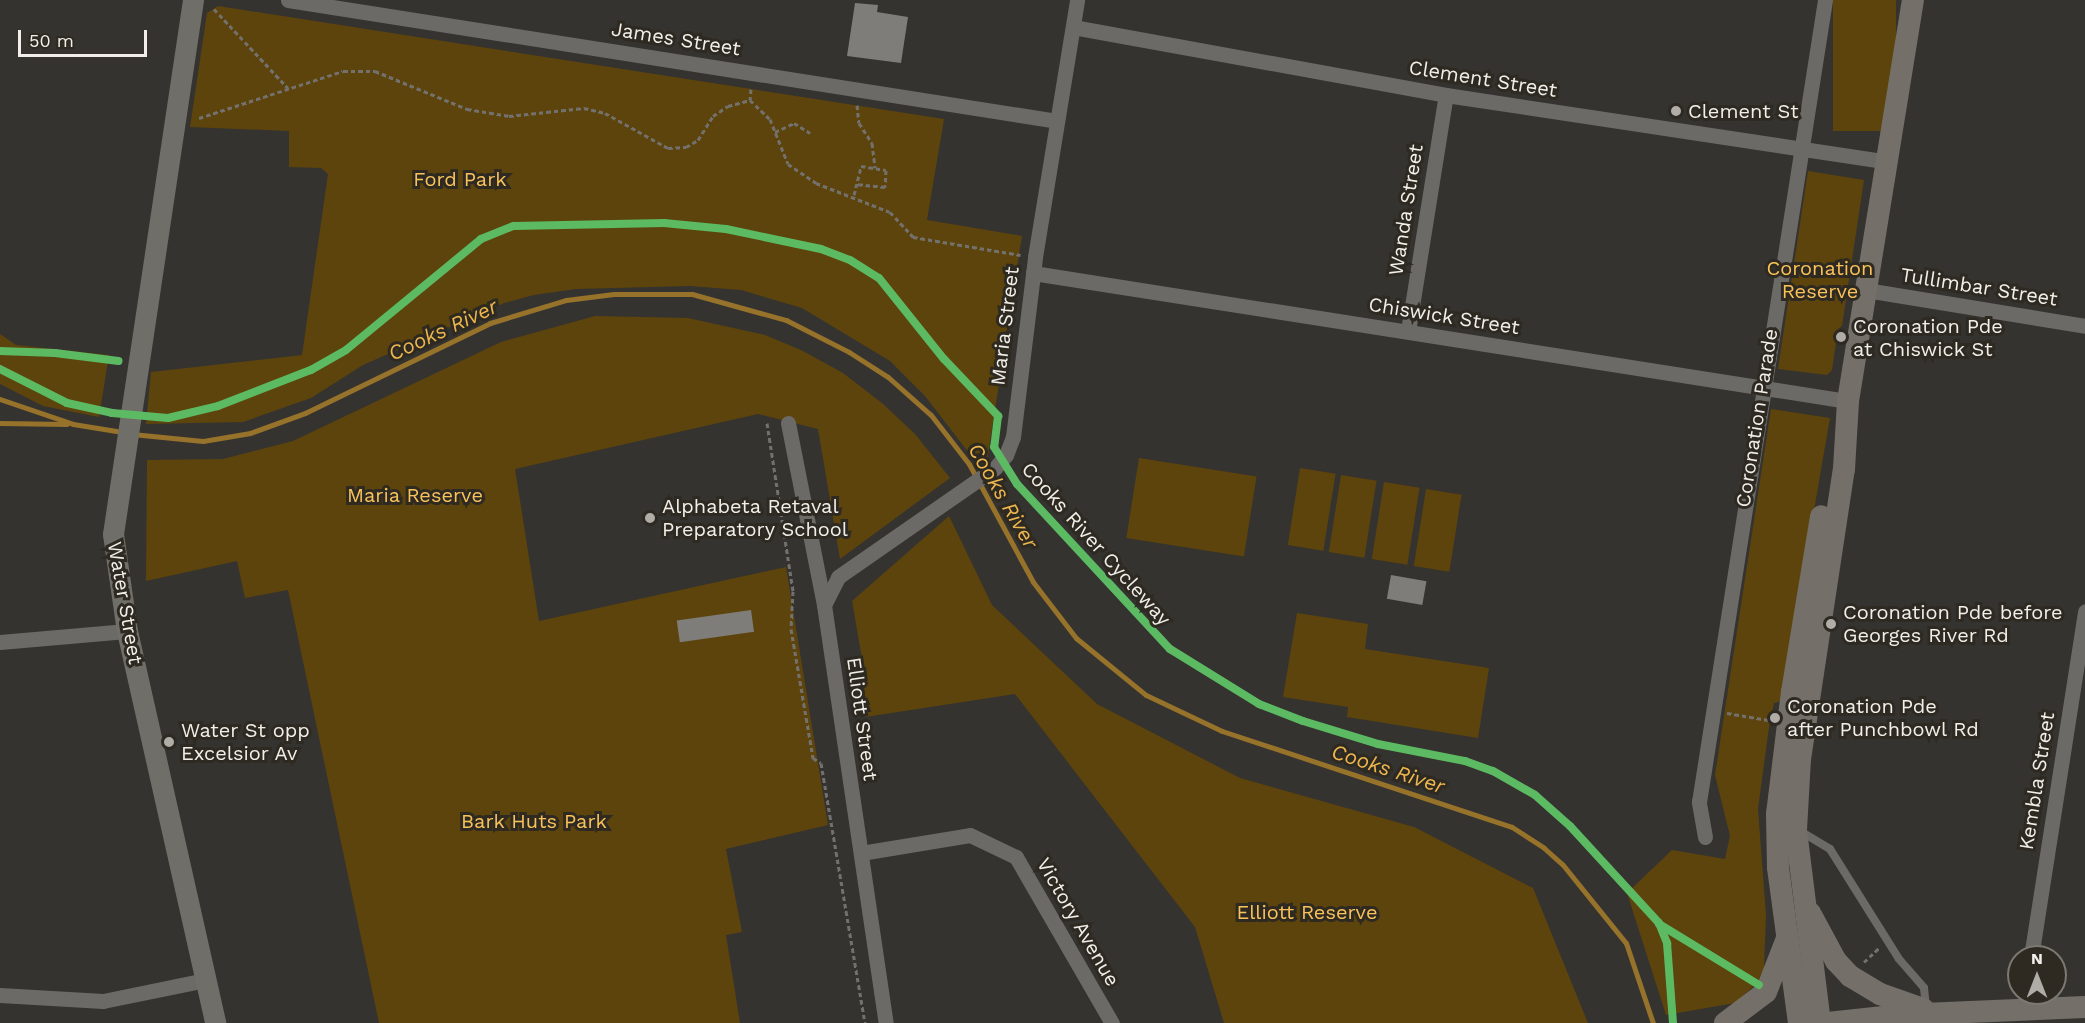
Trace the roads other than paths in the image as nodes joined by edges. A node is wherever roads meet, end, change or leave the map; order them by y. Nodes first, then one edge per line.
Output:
1 (193, 0) edge
2 (288, 0) edge
3 (1077, 0) edge
4 (1825, 0) edge
5 (1913, 0) edge
6 (1073, 27) junction
7 (1446, 95) junction
8 (1057, 121) junction
9 (1802, 149) junction
10 (1887, 162) junction
11 (1033, 273) junction
12 (1866, 290) junction
13 (2085, 326) edge
14 (1408, 331) junction
15 (1761, 388) junction
16 (1848, 401) junction
17 (788, 423) dead end
18 (824, 605) junction
19 (2085, 611) edge
20 (127, 631) junction
21 (0, 642) edge
22 (1796, 830) junction
23 (1705, 837) dead end
24 (861, 853) junction
25 (1802, 899) junction
26 (1788, 933) junction
27 (2033, 945) edge
28 (206, 980) junction
29 (0, 995) edge
30 (2007, 1005) edge
31 (2061, 1005) edge
32 (2085, 1007) edge
33 (1926, 1010) junction
34 (1950, 1014) junction
35 (215, 1023) edge
36 (886, 1023) edge
37 (1112, 1023) edge
38 (1725, 1023) edge
39 (1799, 1023) edge
40 (1820, 1023) edge
41 (1828, 1023) edge

1 - 20 main road, Water Street
2 - 8 street, James Street
3 - 6 street, Maria Street
4 - 9 street, Coronation Parade
5 - 10 main road
6 - 7 street, Clement Street
6 - 8 street, Maria Street
7 - 9 street, Clement Street
7 - 14 street, Wanda Street
8 - 11 street, Maria Street
9 - 10 street, Clement Street
9 - 15 street, Coronation Parade
10 - 12 main road
11 - 14 street, Chiswick Street
11 - 18 street, Maria Street
12 - 13 street, Tullimbar Street
12 - 16 main road
14 - 15 street, Chiswick Street
15 - 16 street, Chiswick Street
15 - 23 street, Coronation Parade
16 - 22 main road
16 - 26 main road
17 - 18 street, Elliott Street
18 - 24 street, Elliott Street
19 - 27 street, Kembla Street
20 - 21 street
20 - 28 main road, Water Street
22 - 25 main road
22 - 33 lane
24 - 36 street, Elliott Street
24 - 37 street, Victory Avenue
25 - 33 main road
25 - 40 main road
26 - 38 main road
26 - 39 main road
28 - 29 street
28 - 35 main road, Water Street
30 - 34 main road
31 - 32 main road
33 - 34 main road
34 - 41 main road

